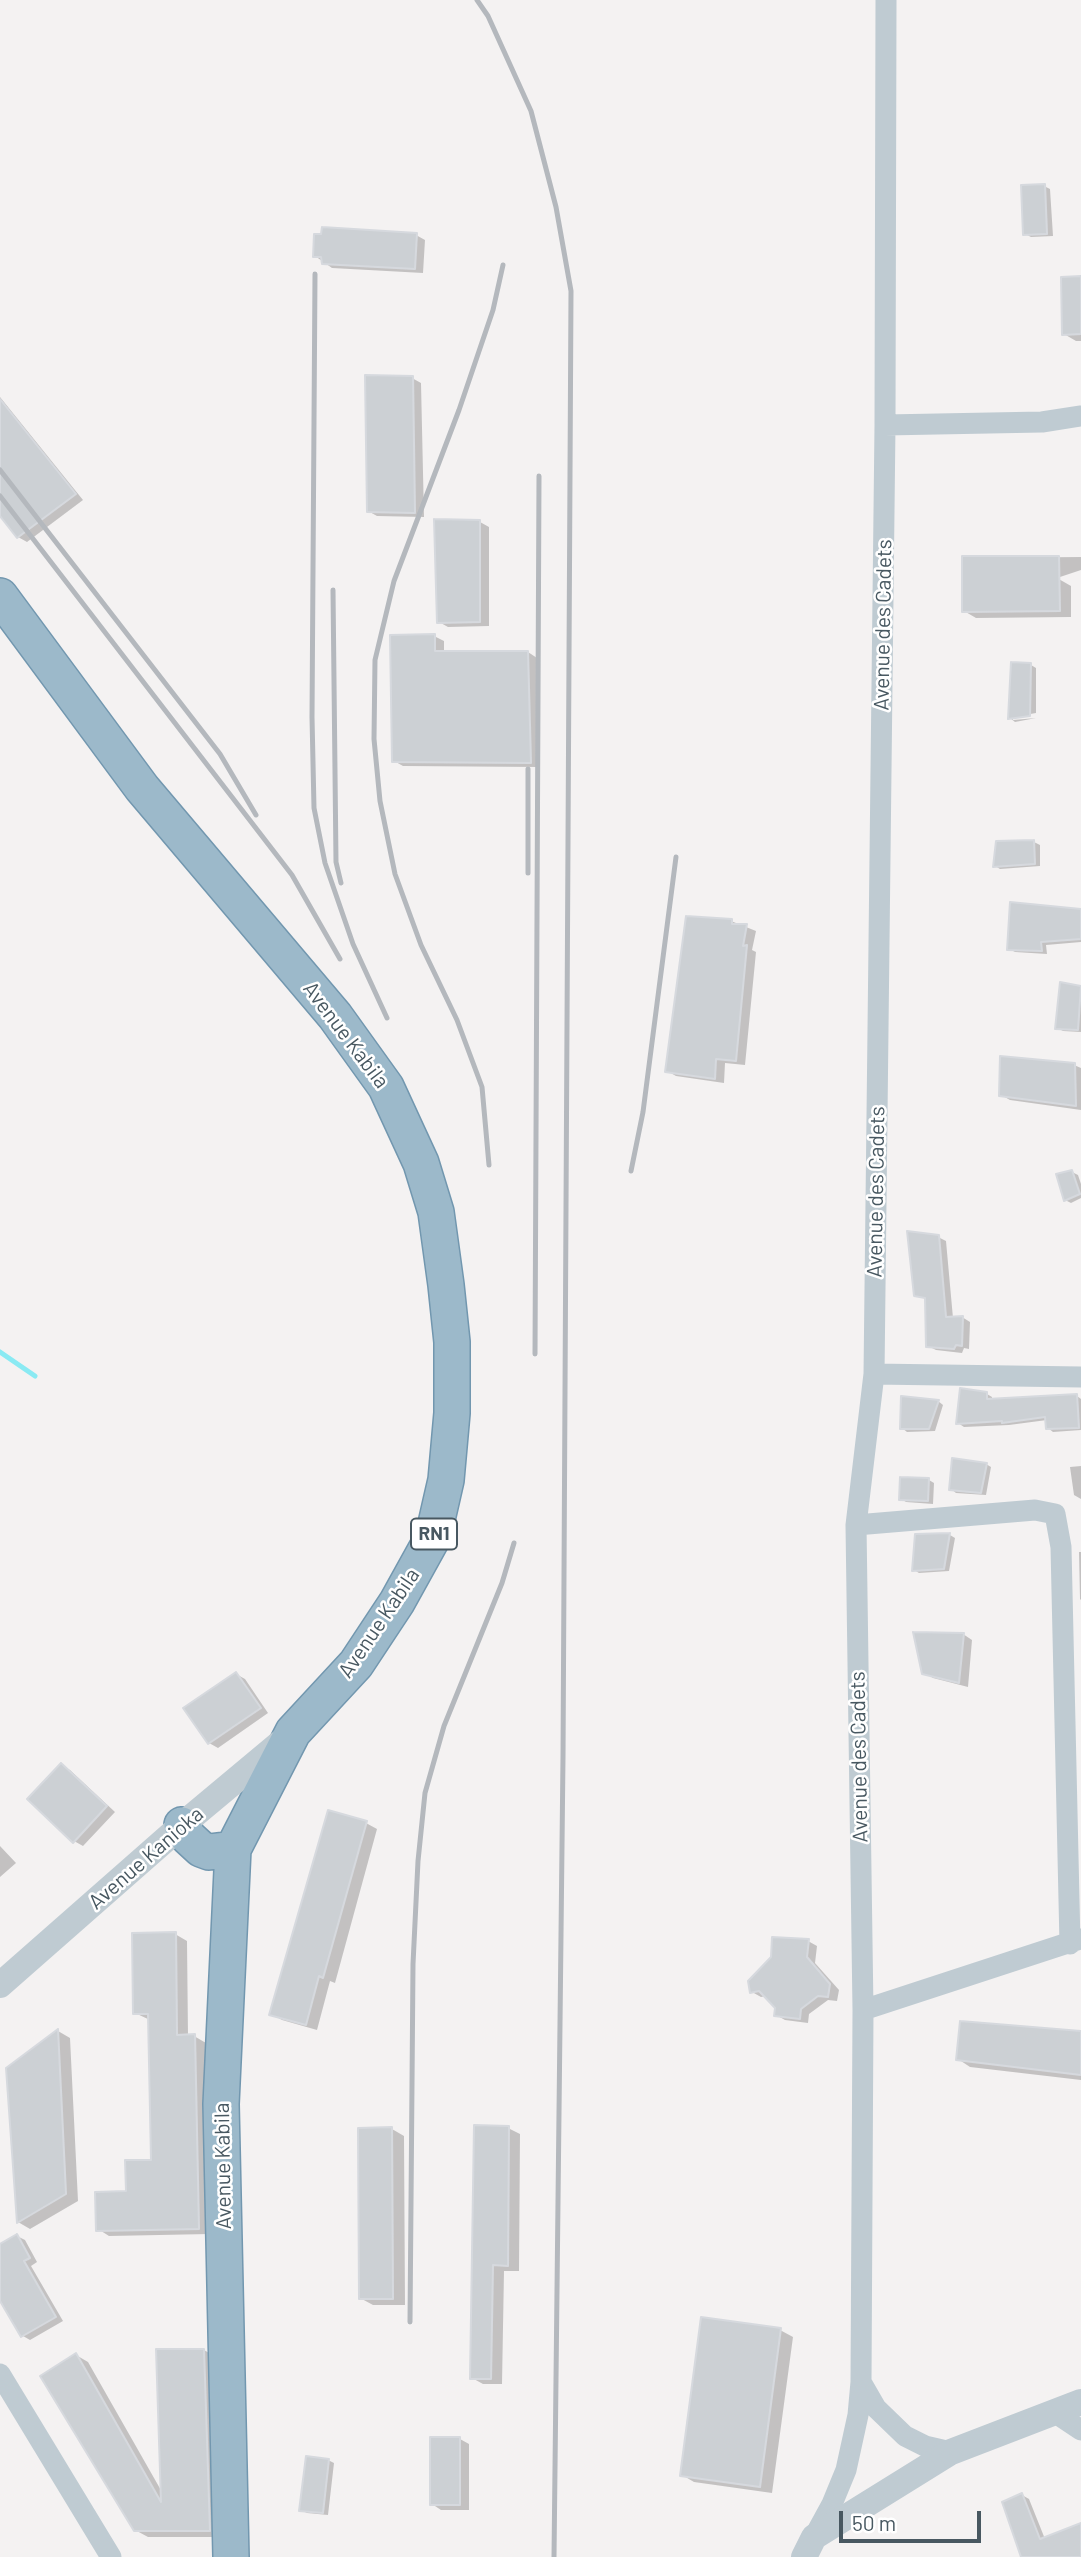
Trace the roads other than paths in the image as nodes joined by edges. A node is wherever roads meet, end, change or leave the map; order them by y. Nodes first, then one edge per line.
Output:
1 (886, 0) edge
2 (1081, 416) edge
3 (885, 425) junction
4 (0, 596) edge
5 (874, 1374) junction
6 (1081, 1377) edge
7 (856, 1525) junction
8 (293, 1732) junction
9 (182, 1825) junction
10 (233, 1849) junction
11 (1075, 1941) edge
12 (0, 1984) edge
13 (863, 2010) junction
14 (0, 2374) edge
15 (861, 2382) junction
16 (1081, 2402) edge
17 (1054, 2412) junction
18 (1081, 2430) edge
19 (951, 2452) junction
20 (809, 2547) edge
21 (111, 2557) edge
22 (231, 2557) edge

1 - 3 street, Avenue des Cadets
2 - 3 street
3 - 5 street, Avenue des Cadets
4 - 8 highway, Avenue Kabila / RN1
5 - 6 street
5 - 7 street, Avenue des Cadets
7 - 11 street
7 - 13 street, Avenue des Cadets
8 - 9 street, Avenue Kanioka
8 - 10 highway, Avenue Kabila / RN1
9 - 10 highway
9 - 12 street, Avenue Kanioka
10 - 22 highway, Avenue Kabila / RN1
11 - 13 street
13 - 15 street, Avenue des Cadets
14 - 21 street
15 - 19 street
15 - 20 street, Avenue des Cadets
16 - 17 street
17 - 18 street
17 - 19 street
19 - 20 street

